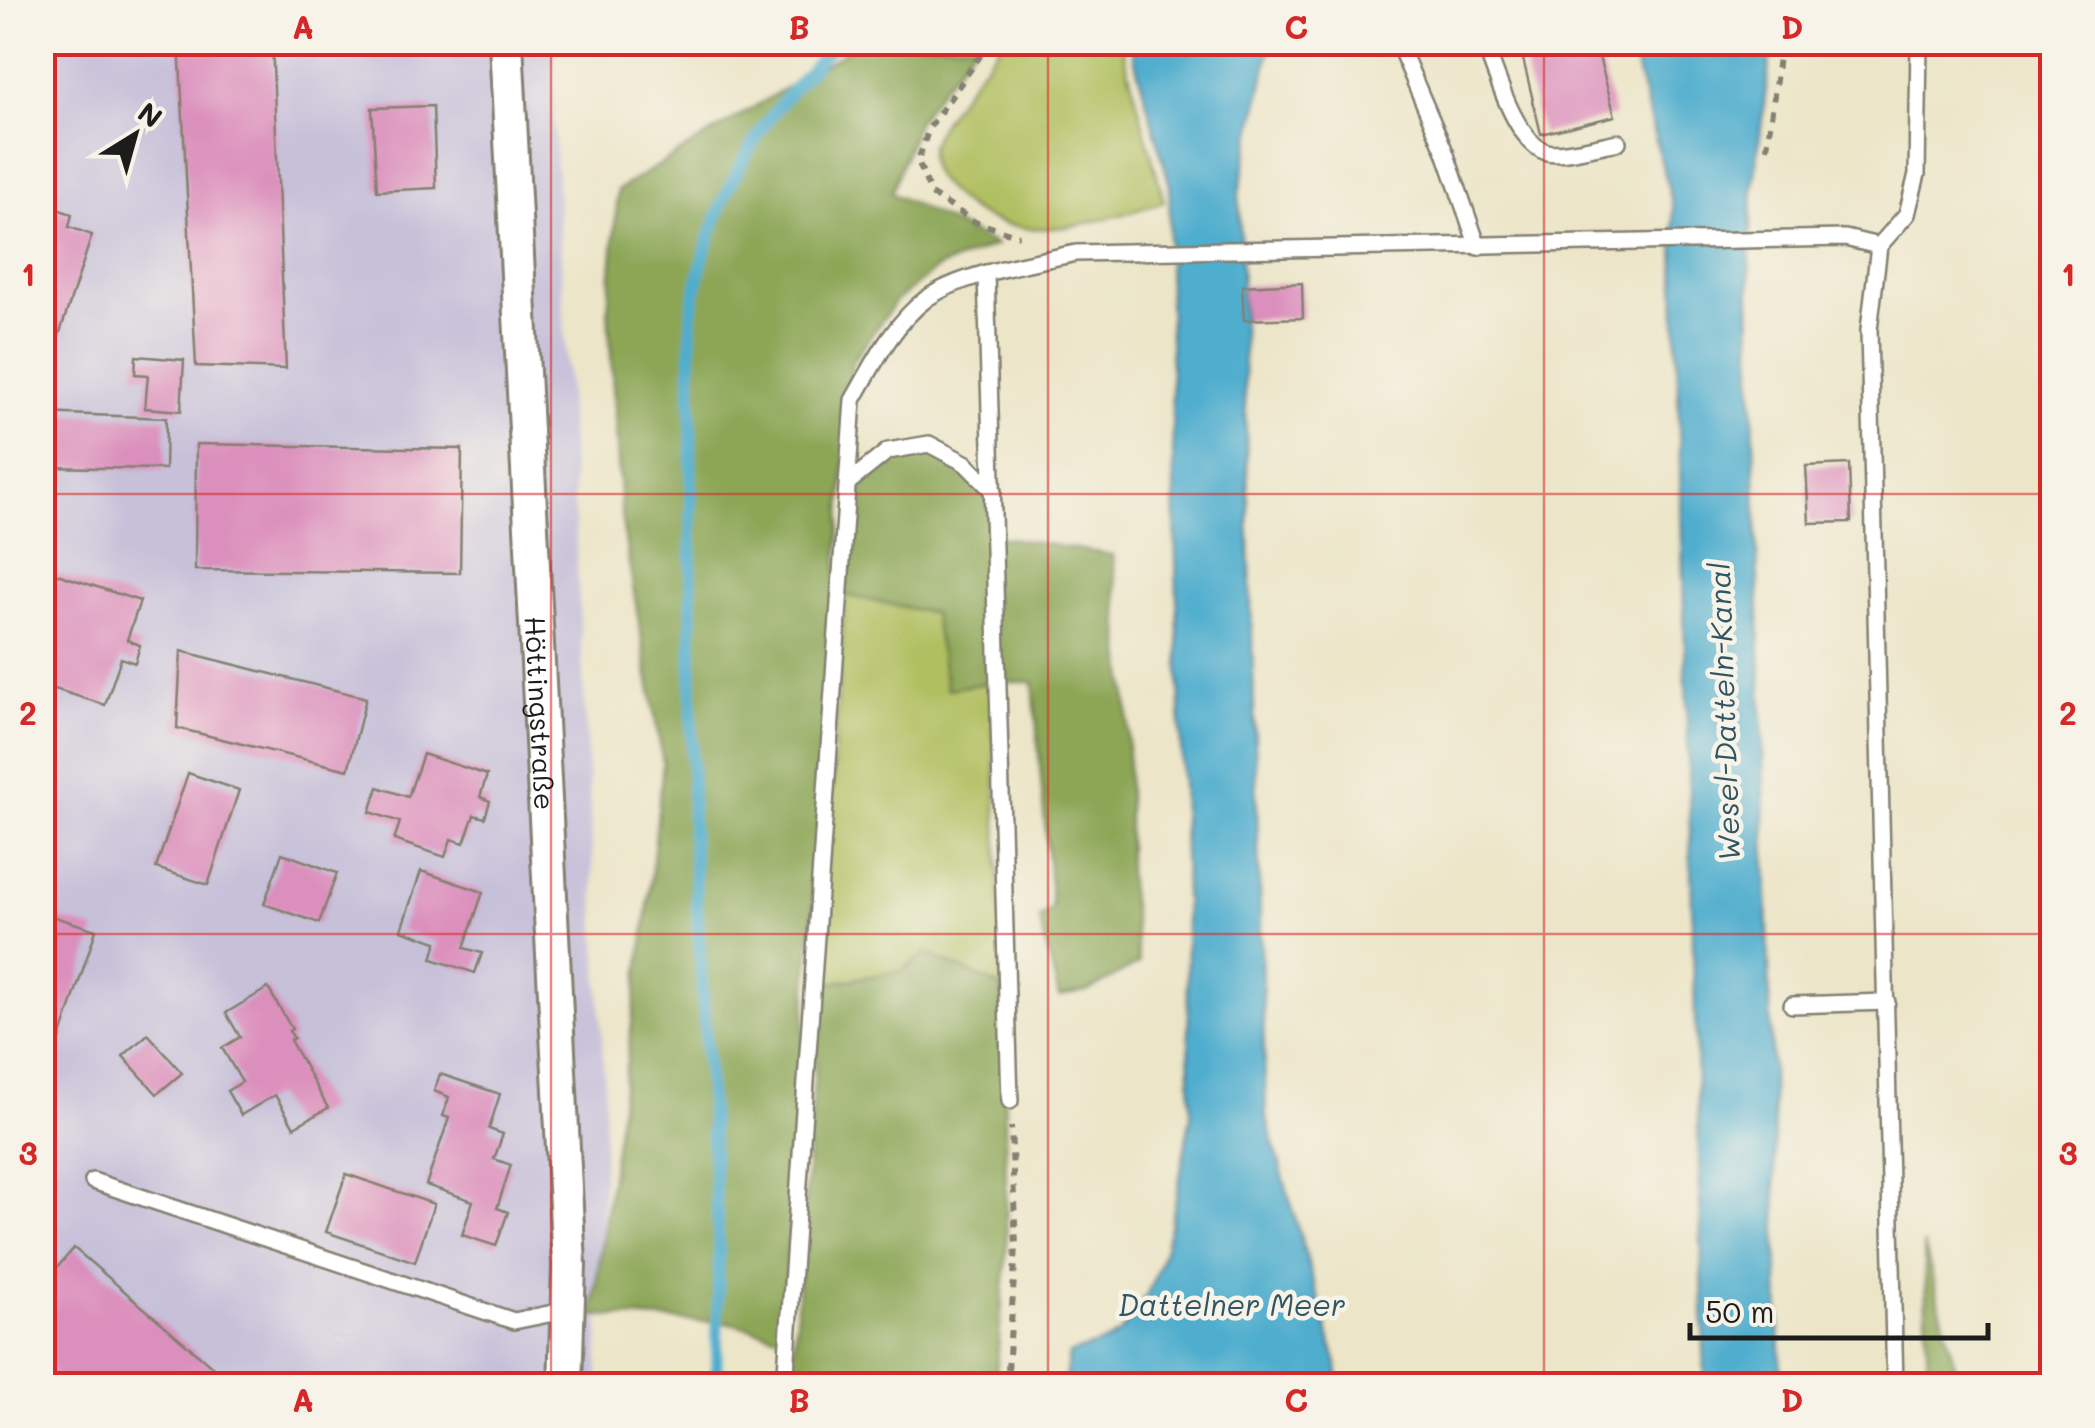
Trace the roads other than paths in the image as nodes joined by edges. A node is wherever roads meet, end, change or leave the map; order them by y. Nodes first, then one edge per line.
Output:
1 (1398, 42) edge
2 (1484, 42) edge
3 (1919, 42) edge
4 (507, 43) edge
5 (1618, 142) dead end
6 (1478, 246) junction
7 (1879, 246) junction
8 (986, 273) junction
9 (848, 483) junction
10 (993, 490) junction
11 (1886, 1002) junction
12 (1792, 1005) dead end
13 (1010, 1100) road end
14 (93, 1181) dead end
15 (568, 1310) junction
16 (565, 1386) edge
17 (785, 1386) edge
18 (1895, 1386) edge

1 - 6 lane
2 - 5 lane
3 - 7 lane
4 - 15 street, Höttingstraße
6 - 7 lane
6 - 8 lane
7 - 11 lane
8 - 9 lane
8 - 10 lane
9 - 10 lane
9 - 17 lane
10 - 13 lane
11 - 12 lane
11 - 18 lane
14 - 15 lane
15 - 16 street, Höttingstraße

